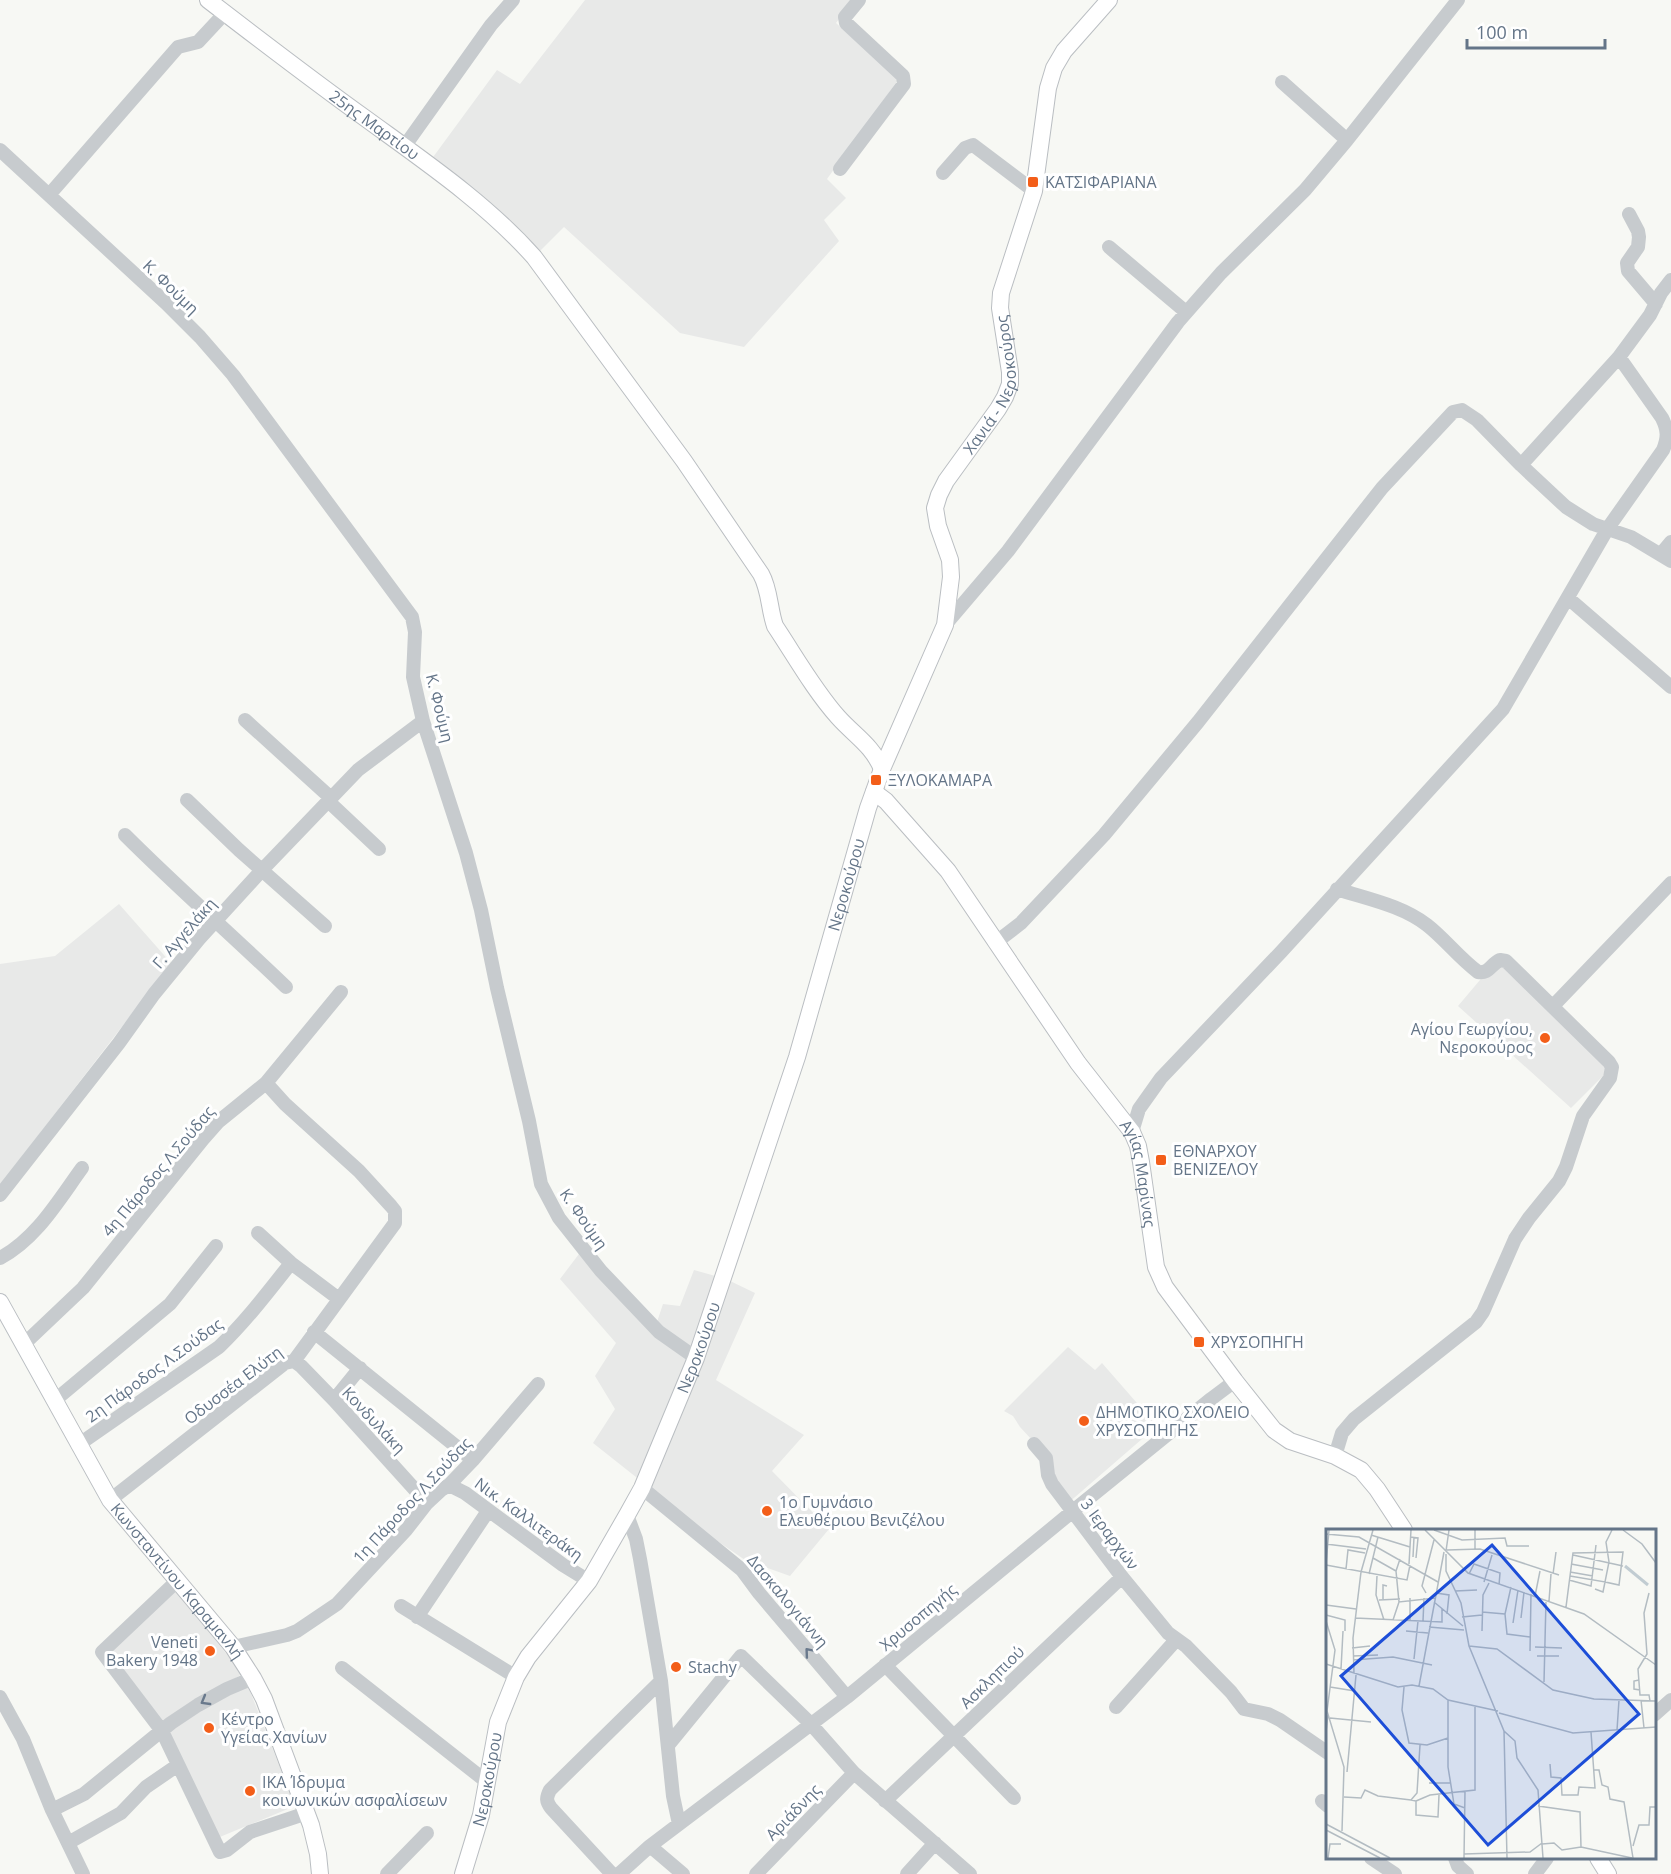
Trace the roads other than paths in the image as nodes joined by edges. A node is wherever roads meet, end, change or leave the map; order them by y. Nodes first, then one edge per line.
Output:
1 (208, 0) edge
2 (513, 0) edge
3 (859, 0) edge
4 (1109, 0) edge
5 (1458, 0) edge
6 (225, 13) junction
7 (1282, 82) dead end
8 (1347, 140) junction
9 (404, 147) junction
10 (0, 150) edge
11 (840, 169) dead end
12 (943, 173) dead end
13 (1035, 191) junction
14 (49, 195) junction
15 (1629, 214) dead end
16 (1109, 247) dead end
17 (1671, 280) edge
18 (1656, 304) junction
19 (1186, 312) junction
20 (1619, 357) junction
21 (1669, 427) edge
22 (1521, 465) junction
23 (1608, 528) junction
24 (1671, 542) edge
25 (1666, 558) edge
26 (1568, 598) junction
27 (945, 625) junction
28 (1671, 687) edge
29 (245, 720) dead end
30 (423, 721) junction
31 (882, 769) junction
32 (874, 792) junction
33 (187, 800) dead end
34 (329, 800) junction
35 (125, 835) dead end
36 (379, 849) dead end
37 (262, 870) junction
38 (1671, 883) edge
39 (1337, 889) junction
40 (216, 920) junction
41 (325, 926) dead end
42 (995, 943) junction
43 (286, 987) dead end
44 (341, 992) dead end
45 (1553, 1006) junction
46 (266, 1083) junction
47 (1131, 1132) junction
48 (82, 1168) dead end
49 (0, 1195) edge
50 (258, 1233) dead end
51 (216, 1246) dead end
52 (0, 1258) edge
53 (291, 1263) junction
54 (339, 1299) junction
55 (2, 1309) edge
56 (314, 1332) junction
57 (24, 1344) junction
58 (696, 1358) junction
59 (294, 1361) junction
60 (360, 1368) junction
61 (1235, 1382) junction
62 (538, 1384) dead end
63 (334, 1400) junction
64 (54, 1401) junction
65 (1034, 1444) dead end
66 (78, 1445) junction
67 (1335, 1456) junction
68 (473, 1460) junction
69 (449, 1485) junction
70 (642, 1488) junction
71 (110, 1500) junction
72 (427, 1503) junction
73 (1072, 1510) junction
74 (488, 1511) junction
75 (627, 1515) junction
76 (1403, 1529) edge
77 (1122, 1577) junction
78 (177, 1581) junction
79 (589, 1581) junction
80 (401, 1606) dead end
81 (417, 1617) junction
82 (1174, 1639) junction
83 (233, 1647) junction
84 (885, 1665) junction
85 (342, 1668) dead end
86 (516, 1677) junction
87 (253, 1678) junction
88 (660, 1681) junction
89 (0, 1697) edge
90 (847, 1697) junction
91 (1670, 1702) edge
92 (1116, 1707) dead end
93 (1656, 1712) edge
94 (810, 1723) junction
95 (162, 1731) junction
96 (954, 1737) junction
97 (669, 1744) junction
98 (1326, 1752) edge
99 (178, 1765) junction
100 (854, 1773) junction
101 (487, 1782) junction
102 (1014, 1798) dead end
103 (885, 1801) junction
104 (52, 1810) junction
105 (307, 1813) junction
106 (679, 1824) junction
107 (428, 1833) dead end
108 (68, 1843) junction
109 (935, 1843) junction
110 (650, 1846) junction
111 (1374, 1859) edge
112 (1456, 1859) edge
113 (1545, 1859) edge
114 (1599, 1859) edge
115 (83, 1874) edge
116 (320, 1874) edge
117 (387, 1874) edge
118 (463, 1874) edge
119 (612, 1874) edge
120 (619, 1874) edge
121 (683, 1874) edge
122 (756, 1874) edge
123 (907, 1874) edge
124 (970, 1874) edge
125 (1395, 1874) edge
126 (1467, 1874) edge
127 (1534, 1874) edge
128 (1608, 1874) edge

1 - 6 main road, 25ης Μαρτίου
2 - 9 street
3 - 11 street
4 - 13 main road, Χανιά - Νεροκούρος
5 - 8 street
6 - 9 main road, 25ης Μαρτίου
6 - 14 street
7 - 8 street
8 - 19 street
9 - 31 main road, 25ης Μαρτίου
10 - 14 street, Κ. Φούμη
12 - 13 street
13 - 27 main road, Χανιά - Νεροκούρος
14 - 30 street, Κ. Φούμη
15 - 18 street
16 - 19 street
17 - 18 street
18 - 20 street
19 - 27 street
20 - 21 street
20 - 22 street
21 - 23 street
22 - 23 street
22 - 42 street
23 - 25 street
23 - 26 street
24 - 25 street
26 - 28 street
26 - 39 street
27 - 31 main road, Χανιά - Νεροκούρος
29 - 34 street
30 - 34 street, Γ. Αγγελάκη
30 - 58 street, Κ. Φούμη
31 - 32 main road, Νεροκούρου
32 - 42 main road, Αγίας Μαρίνας
32 - 58 main road, Νεροκούρου
33 - 37 street
34 - 36 street
34 - 37 street, Γ. Αγγελάκη
35 - 40 street
37 - 40 street, Γ. Αγγελάκη
37 - 41 street
38 - 45 street
39 - 45 street
39 - 47 street
40 - 43 street
40 - 49 street, Γ. Αγγελάκη
42 - 47 main road, Αγίας Μαρίνας
44 - 46 street, 4η Πάροδος Λ.Σούδας
45 - 67 street
46 - 54 street, Οδυσσέα Ελύτη
46 - 57 street, 4η Πάροδος Λ.Σούδας
47 - 61 main road, Αγίας Μαρίνας
48 - 52 street
50 - 53 street
51 - 64 street
53 - 54 street
53 - 66 street, 2η Πάροδος Λ.Σούδας
54 - 56 street, Οδυσσέα Ελύτη
55 - 57 main road, Κωνσταντίνου Καραμανλή
56 - 59 street, Οδυσσέα Ελύτη
56 - 60 street
57 - 64 main road, Κωνσταντίνου Καραμανλή
58 - 70 main road, Νεροκούρου
59 - 63 street, Κονδυλάκη
59 - 71 street, Οδυσσέα Ελύτη
60 - 63 street
60 - 68 street
61 - 67 main road, Αγίας Μαρίνας
61 - 73 street, Χρυσοπηγής
62 - 68 street, 1η Πάροδος Λ.Σούδας
63 - 72 street, Κονδυλάκη
64 - 66 main road, Κωνσταντίνου Καραμανλή
65 - 73 street, 3 Ιεραρχών
66 - 71 main road, Κωνσταντίνου Καραμανλή
67 - 76 main road, Αγίας Μαρίνας
68 - 69 street, 1η Πάροδος Λ.Σούδας
69 - 72 street, 1η Πάροδος Λ.Σούδας
69 - 74 street, Νικ. Καλλιτεράκη
70 - 75 main road, Νεροκούρου
90 -> 70 street, Δασκαλογιάννη
71 - 78 main road, Κωνσταντίνου Καραμανλή
72 - 83 street, 1η Πάροδος Λ.Σούδας
73 - 77 street, 3 Ιεραρχών
73 - 84 street, Χρυσοπηγής
74 - 79 street, Νικ. Καλλιτεράκη
74 - 81 street
75 - 79 main road, Νεροκούρου
75 - 88 street
77 - 82 street, 3 Ιεραρχών
77 - 96 street, Ασκληπιού
78 - 83 main road, Κωνσταντίνου Καραμανλή
78 - 95 street
79 - 86 main road, Νεροκούρου
80 - 81 street
81 - 86 street
82 - 92 street
82 - 98 street, 3 Ιεραρχών
83 - 87 main road, Κωνσταντίνου Καραμανλή
84 - 90 street, Χρυσοπηγής
84 - 96 street
85 - 101 street
86 - 101 main road, Νεροκούρου
87 -> 95 street
87 - 105 main road, Κωνσταντίνου Καραμανλή
88 - 97 street
88 - 119 street
89 - 104 street
90 - 94 street, Χρυσοπηγής
91 - 93 street
94 - 97 street
94 - 100 street
94 - 106 street, Χρυσοπηγής
95 - 99 street
95 - 104 street
96 - 102 street
96 - 103 street, Ασκληπιού
97 - 106 street
99 - 105 street
99 - 108 street
100 - 103 street
100 - 122 street, Αριάδνης
101 - 118 main road, Νεροκούρου
103 - 109 street
104 - 108 street
105 - 116 main road, Κωνσταντίνου Καραμανλή
106 - 110 street, Χρυσοπηγής
107 - 117 street
108 - 115 street
109 - 123 street
109 - 124 street
110 - 120 street, Χρυσοπηγής
110 - 121 street
111 - 125 street
112 - 126 street
113 - 127 street
114 - 128 main road

